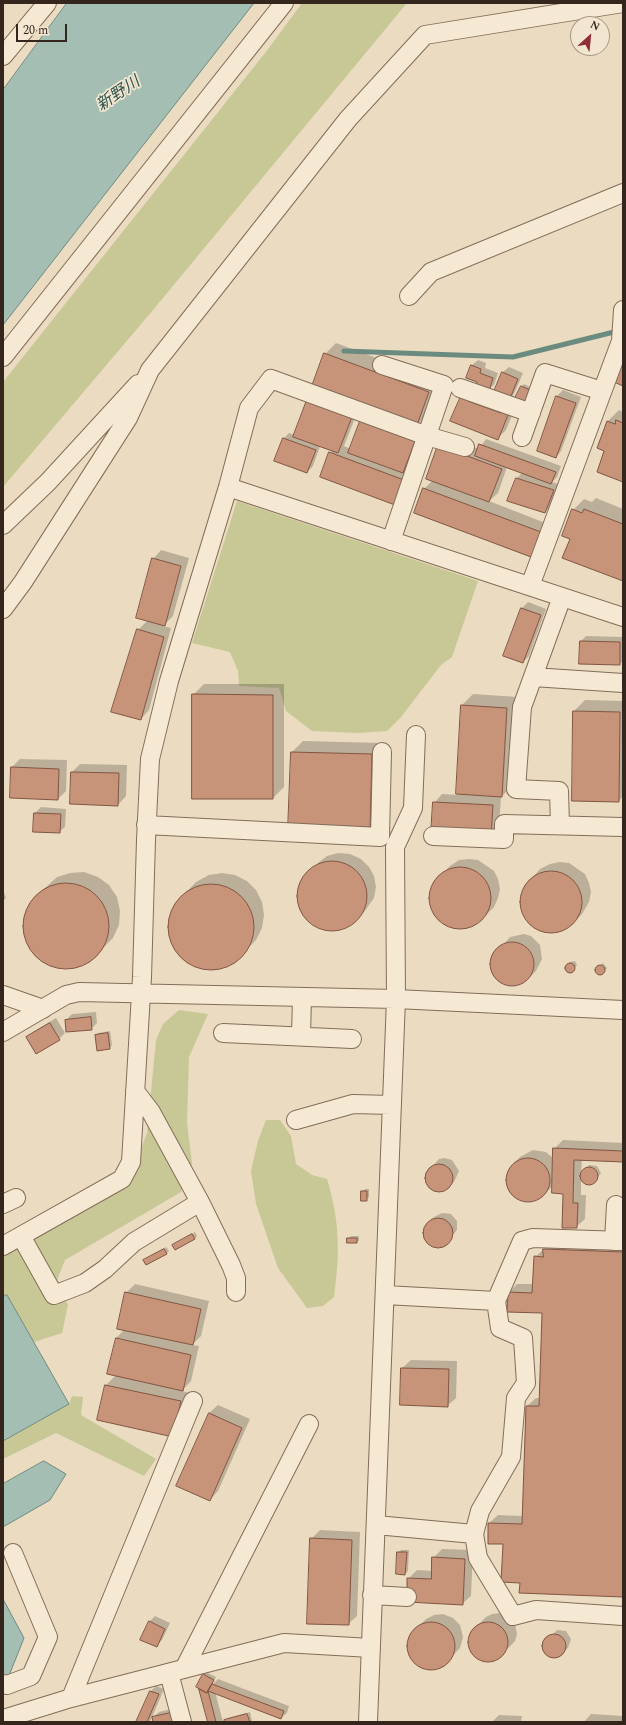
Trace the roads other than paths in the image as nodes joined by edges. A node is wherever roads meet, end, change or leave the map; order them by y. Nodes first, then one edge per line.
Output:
1 (47, 3) edge
2 (284, 3) edge
3 (623, 3) edge
4 (3, 56) edge
5 (623, 193) edge
6 (409, 296) dead end
7 (623, 310) edge
8 (3, 357) edge
9 (382, 365) dead end
10 (150, 370) junction
11 (460, 388) dead end
12 (602, 391) junction
13 (531, 413) junction
14 (427, 436) junction
15 (522, 437) dead end
16 (465, 447) dead end
17 (228, 487) junction
18 (3, 525) edge
19 (391, 541) junction
20 (530, 586) junction
21 (562, 597) junction
22 (3, 609) edge
23 (623, 617) edge
24 (533, 678) junction
25 (623, 683) edge
26 (416, 735) dead end
27 (382, 752) dead end
28 (146, 825) junction
29 (560, 825) junction
30 (623, 827) edge
31 (433, 836) dead end
32 (141, 994) junction
33 (3, 995) edge
34 (302, 997) junction
35 (396, 999) junction
36 (43, 1009) junction
37 (623, 1010) edge
38 (3, 1032) edge
39 (223, 1033) dead end
40 (301, 1036) junction
41 (352, 1039) dead end
42 (135, 1092) junction
43 (392, 1105) junction
44 (296, 1120) dead end
45 (200, 1202) junction
46 (616, 1205) dead end
47 (20, 1236) junction
48 (618, 1241) edge
49 (3, 1246) edge
50 (236, 1292) dead end
51 (385, 1295) junction
52 (496, 1301) junction
53 (193, 1401) dead end
54 (309, 1424) dead end
55 (376, 1525) junction
56 (474, 1534) junction
57 (13, 1553) dead end
58 (372, 1595) junction
59 (407, 1597) dead end
60 (623, 1616) edge
61 (371, 1648) junction
62 (177, 1671) junction
63 (3, 1684) edge
64 (71, 1698) junction
65 (34, 1716) edge
66 (3, 1719) edge
67 (182, 1722) edge
68 (368, 1722) edge

1 - 4 street
2 - 8 street
3 - 10 street
5 - 6 street
7 - 12 street
9 - 14 street
10 - 18 street
10 - 22 street
11 - 13 street
12 - 13 street
12 - 20 street
13 - 15 street
14 - 16 street
14 - 17 street
14 - 19 street
17 - 19 street
17 - 28 street
19 - 20 street
20 - 21 street
21 - 23 street
21 - 24 street
24 - 25 street
24 - 29 street
26 - 35 street
27 - 28 street
28 - 32 street
29 - 30 street
29 - 31 street
32 - 34 street
32 - 36 street
32 - 42 street
33 - 36 street
34 - 35 street
34 - 40 street
35 - 37 street
35 - 43 street
36 - 38 street
39 - 40 street
40 - 41 street
42 - 45 street
42 - 47 street
43 - 44 street
43 - 51 street
45 - 47 street
45 - 50 street
46 - 48 street
47 - 49 street
48 - 52 street
51 - 52 street
51 - 55 street
52 - 56 street
53 - 64 street
54 - 62 street
55 - 56 street
55 - 58 street
56 - 60 street
57 - 63 street
58 - 59 street
58 - 61 street
61 - 62 street
61 - 68 street
62 - 64 street
62 - 67 street
64 - 65 street
65 - 66 street

